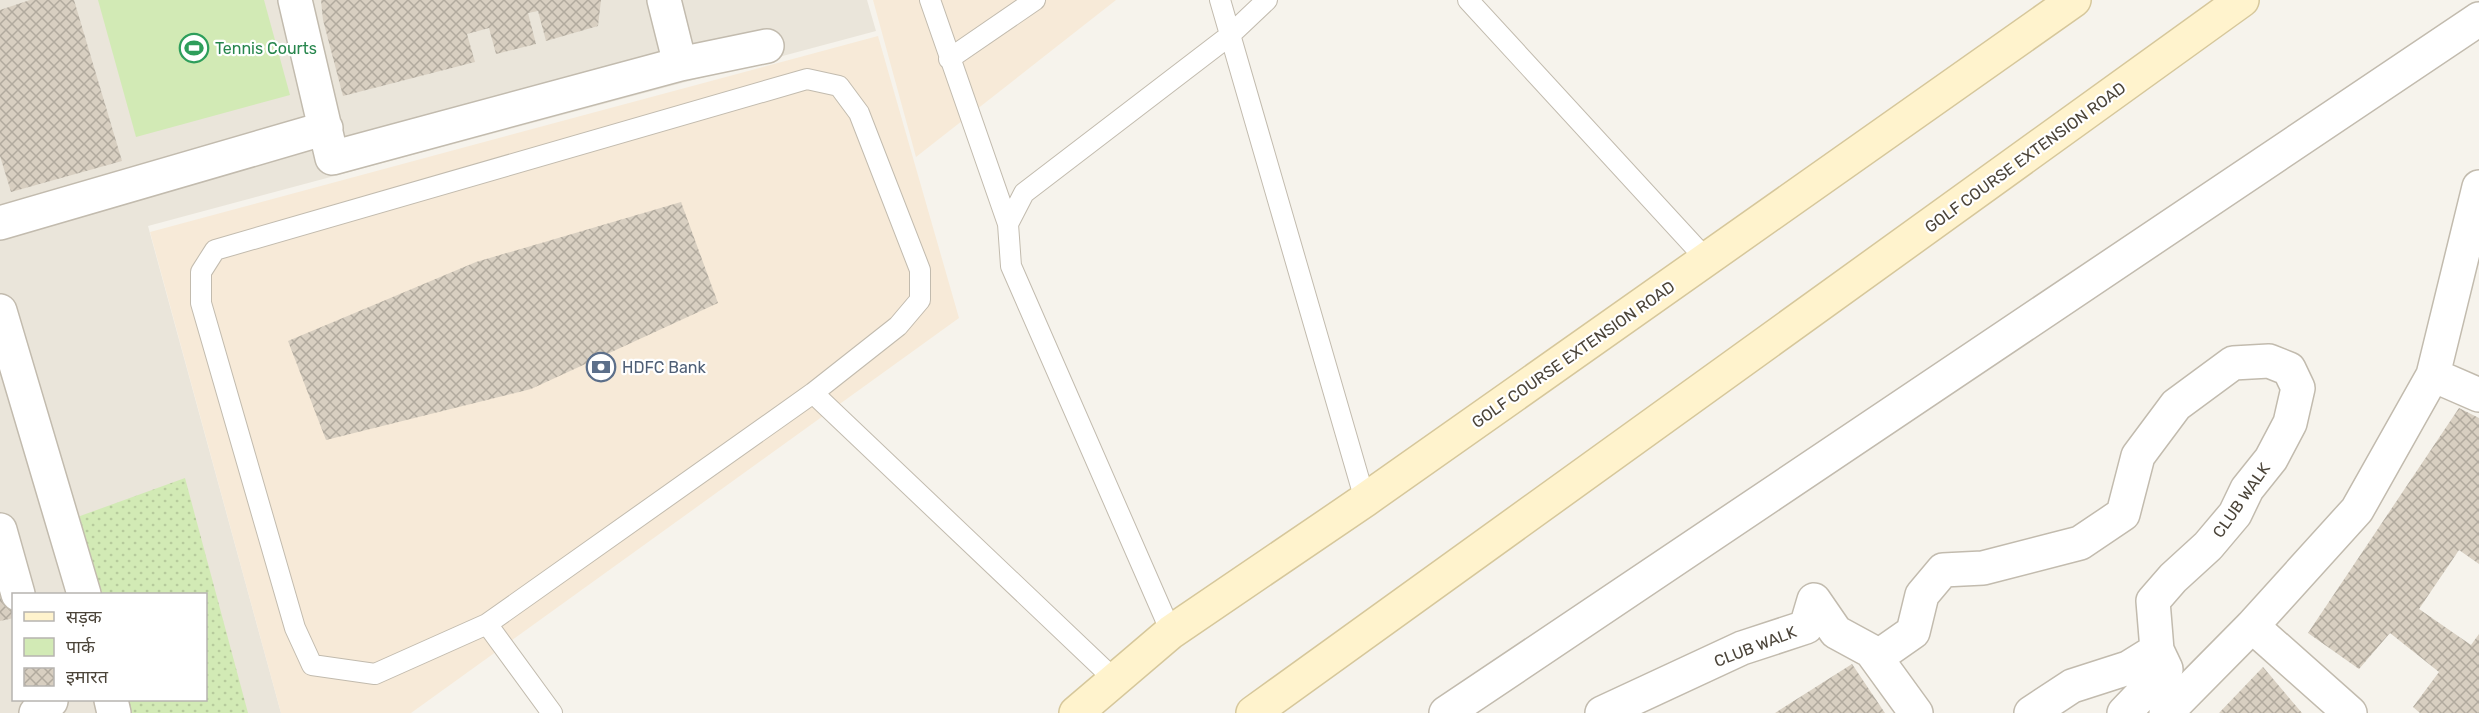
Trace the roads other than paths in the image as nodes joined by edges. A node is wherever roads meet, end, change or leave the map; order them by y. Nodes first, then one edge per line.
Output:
1 (295, 0) edge
2 (663, 0) edge
3 (930, 0) edge
4 (1035, 0) edge
5 (1220, 0) edge
6 (1267, 0) edge
7 (1468, 0) edge
8 (2073, 0) edge
9 (2242, 0) edge
10 (2479, 19) edge
11 (1229, 36) junction
12 (767, 46) dead end
13 (949, 59) junction
14 (680, 64) junction
15 (326, 128) junction
16 (2479, 187) edge
17 (0, 223) edge
18 (1008, 224) junction
19 (1706, 259) junction
20 (0, 311) edge
21 (2433, 375) junction
22 (813, 393) junction
23 (2479, 395) edge
24 (1365, 500) junction
25 (0, 530) edge
26 (18, 593) edge
27 (84, 593) edge
28 (487, 624) junction
29 (2252, 626) junction
30 (1171, 632) junction
31 (2157, 650) junction
32 (1883, 653) dead end
33 (1115, 680) junction
34 (552, 713) edge
35 (1076, 713) edge
36 (1253, 713) edge
37 (1446, 713) edge
38 (1602, 713) edge
39 (1916, 713) edge
40 (2031, 713) edge
41 (2124, 713) edge
42 (2166, 713) edge
43 (2350, 713) edge

1 - 15 street
2 - 14 street
3 - 13 lane
4 - 13 lane
5 - 11 lane
6 - 11 lane
7 - 19 lane
8 - 19 main road, GOLF COURSE EXTENSION ROAD
9 - 36 main road, GOLF COURSE EXTENSION ROAD
10 - 37 street
11 - 18 lane
11 - 24 lane
12 - 14 street
13 - 18 lane
14 - 15 street
15 - 17 street
16 - 21 street
18 - 30 lane
19 - 24 main road, GOLF COURSE EXTENSION ROAD
20 - 27 street
21 - 23 street
21 - 29 street
22 - 28 lane
22 - 28 lane
22 - 33 lane
24 - 30 main road, GOLF COURSE EXTENSION ROAD
25 - 26 street
28 - 34 lane
29 - 42 street
29 - 43 street
30 - 33 main road, GOLF COURSE EXTENSION ROAD
31 - 32 street, CLUB WALK
31 - 40 street
31 - 41 street, CLUB WALK
33 - 35 main road, GOLF COURSE EXTENSION ROAD
38 - 39 street, CLUB WALK

